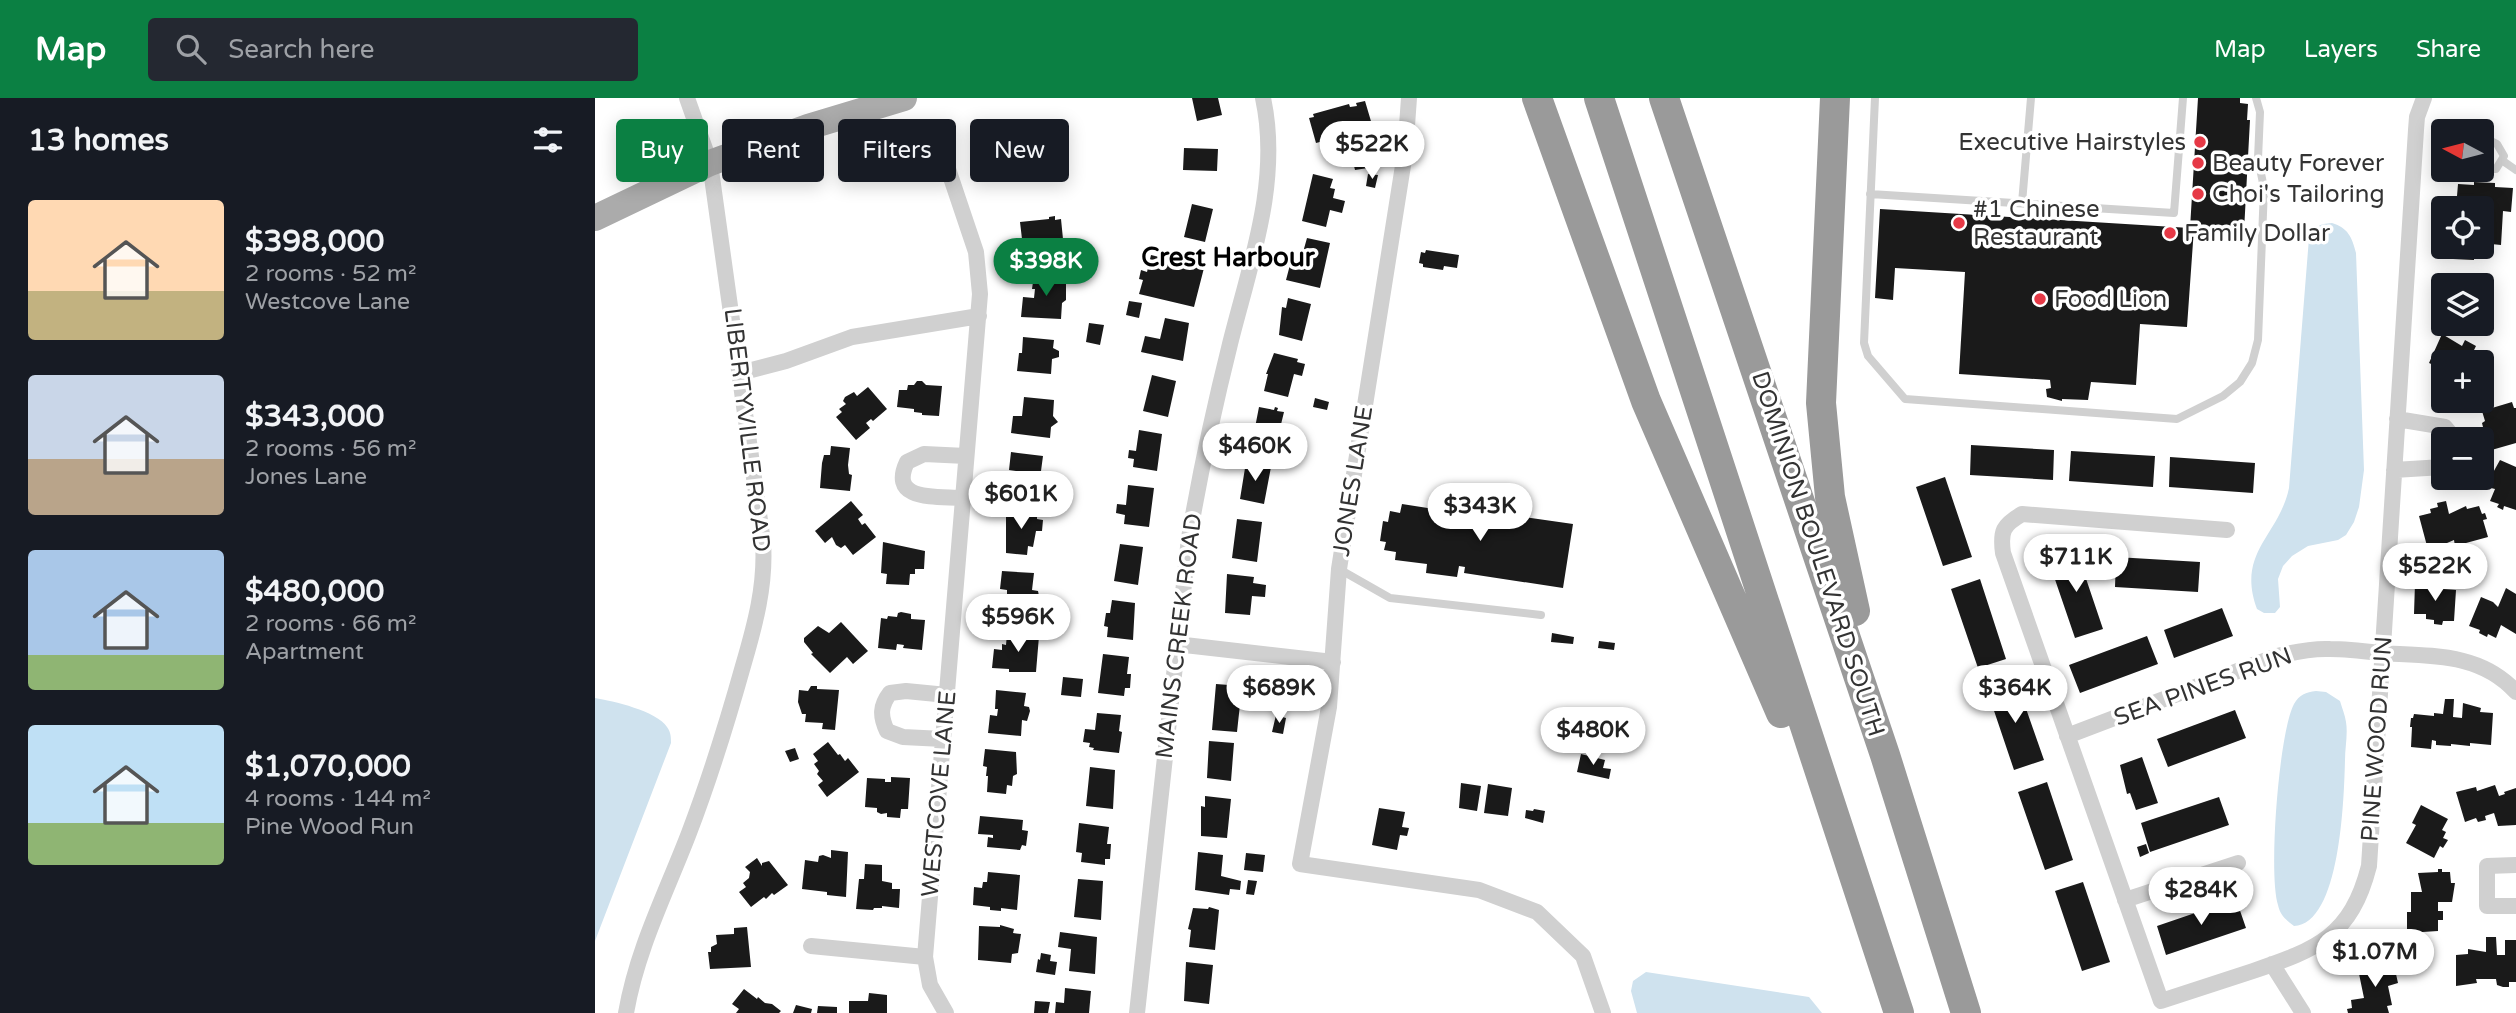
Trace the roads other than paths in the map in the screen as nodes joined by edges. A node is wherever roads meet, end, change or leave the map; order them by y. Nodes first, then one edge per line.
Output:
1 (687, 98) edge
2 (904, 98) edge
3 (1263, 98) edge
4 (1409, 98) edge
5 (1537, 98) edge
6 (1599, 98) edge
7 (1664, 98) edge
8 (1672, 98) edge
9 (1835, 98) edge
10 (1875, 98) edge
11 (2031, 98) edge
12 (2183, 98) edge
13 (2256, 98) edge
14 (2424, 98) edge
15 (2494, 142) edge
16 (2503, 161) junction
17 (710, 163) junction
18 (1687, 163) junction
19 (2494, 169) edge
20 (2516, 170) edge
21 (952, 182) edge
22 (1870, 194) junction
23 (2022, 204) junction
24 (595, 218) edge
25 (979, 316) junction
26 (740, 373) junction
27 (2397, 419) junction
28 (2445, 427) edge
29 (966, 456) junction
30 (2431, 468) edge
31 (2394, 470) junction
32 (962, 498) junction
33 (2227, 530) dead end
34 (1339, 569) junction
35 (1541, 615) dead end
36 (1176, 644) junction
37 (2383, 653) junction
38 (1333, 662) junction
39 (2516, 692) edge
40 (947, 695) junction
41 (2067, 736) junction
42 (943, 739) junction
43 (1885, 755) junction
44 (2238, 863) dead end
45 (2516, 865) edge
46 (2125, 900) junction
47 (2516, 905) edge
48 (1872, 937) junction
49 (811, 946) dead end
50 (925, 957) junction
51 (2273, 964) junction
52 (626, 1013) edge
53 (946, 1013) edge
54 (1137, 1013) edge
55 (1603, 1013) edge
56 (1899, 1013) edge
57 (1966, 1013) edge
58 (2303, 1013) edge

1 - 17 street, LIBERTYVILLE ROAD
2 - 17 main road
3 - 36 street, MAINS CREEK ROAD
4 - 34 street, JONES LANE
5 - 48 highway
6 - 48 highway
7 - 18 highway, DOMINION BOULEVARD SOUTH
8 - 18 highway
9 - 43 highway
10 - 22 lane
11 - 23 lane
12 - 23 lane
13 - 22 lane
14 - 27 street, PINE WOOD RUN
15 - 16 lane
16 - 19 lane
16 - 20 lane
17 - 24 main road
17 - 26 street, LIBERTYVILLE ROAD
18 - 43 highway, DOMINION BOULEVARD SOUTH
21 - 25 street, WESTCOVE LANE
22 - 23 lane
25 - 26 street
25 - 29 street, WESTCOVE LANE
26 - 52 street, LIBERTYVILLE ROAD
27 - 28 street
27 - 31 street, PINE WOOD RUN
29 - 32 street, WESTCOVE LANE
29 - 32 street
30 - 31 street
31 - 37 street, PINE WOOD RUN
32 - 40 street, WESTCOVE LANE
33 - 41 street
34 - 35 lane
34 - 38 street, JONES LANE
36 - 38 street
36 - 54 street, MAINS CREEK ROAD
37 - 39 street, SEA PINES RUN
37 - 41 street, SEA PINES RUN
37 - 51 street, PINE WOOD RUN
38 - 55 street, JONES LANE
40 - 42 street, WESTCOVE LANE
40 - 42 street
41 - 46 street
42 - 50 street, WESTCOVE LANE
43 - 57 highway, DOMINION BOULEVARD SOUTH
44 - 46 street
45 - 47 street
46 - 51 street, PINE WOOD RUN
48 - 56 highway
49 - 50 street
50 - 53 street, WESTCOVE LANE
51 - 58 street

